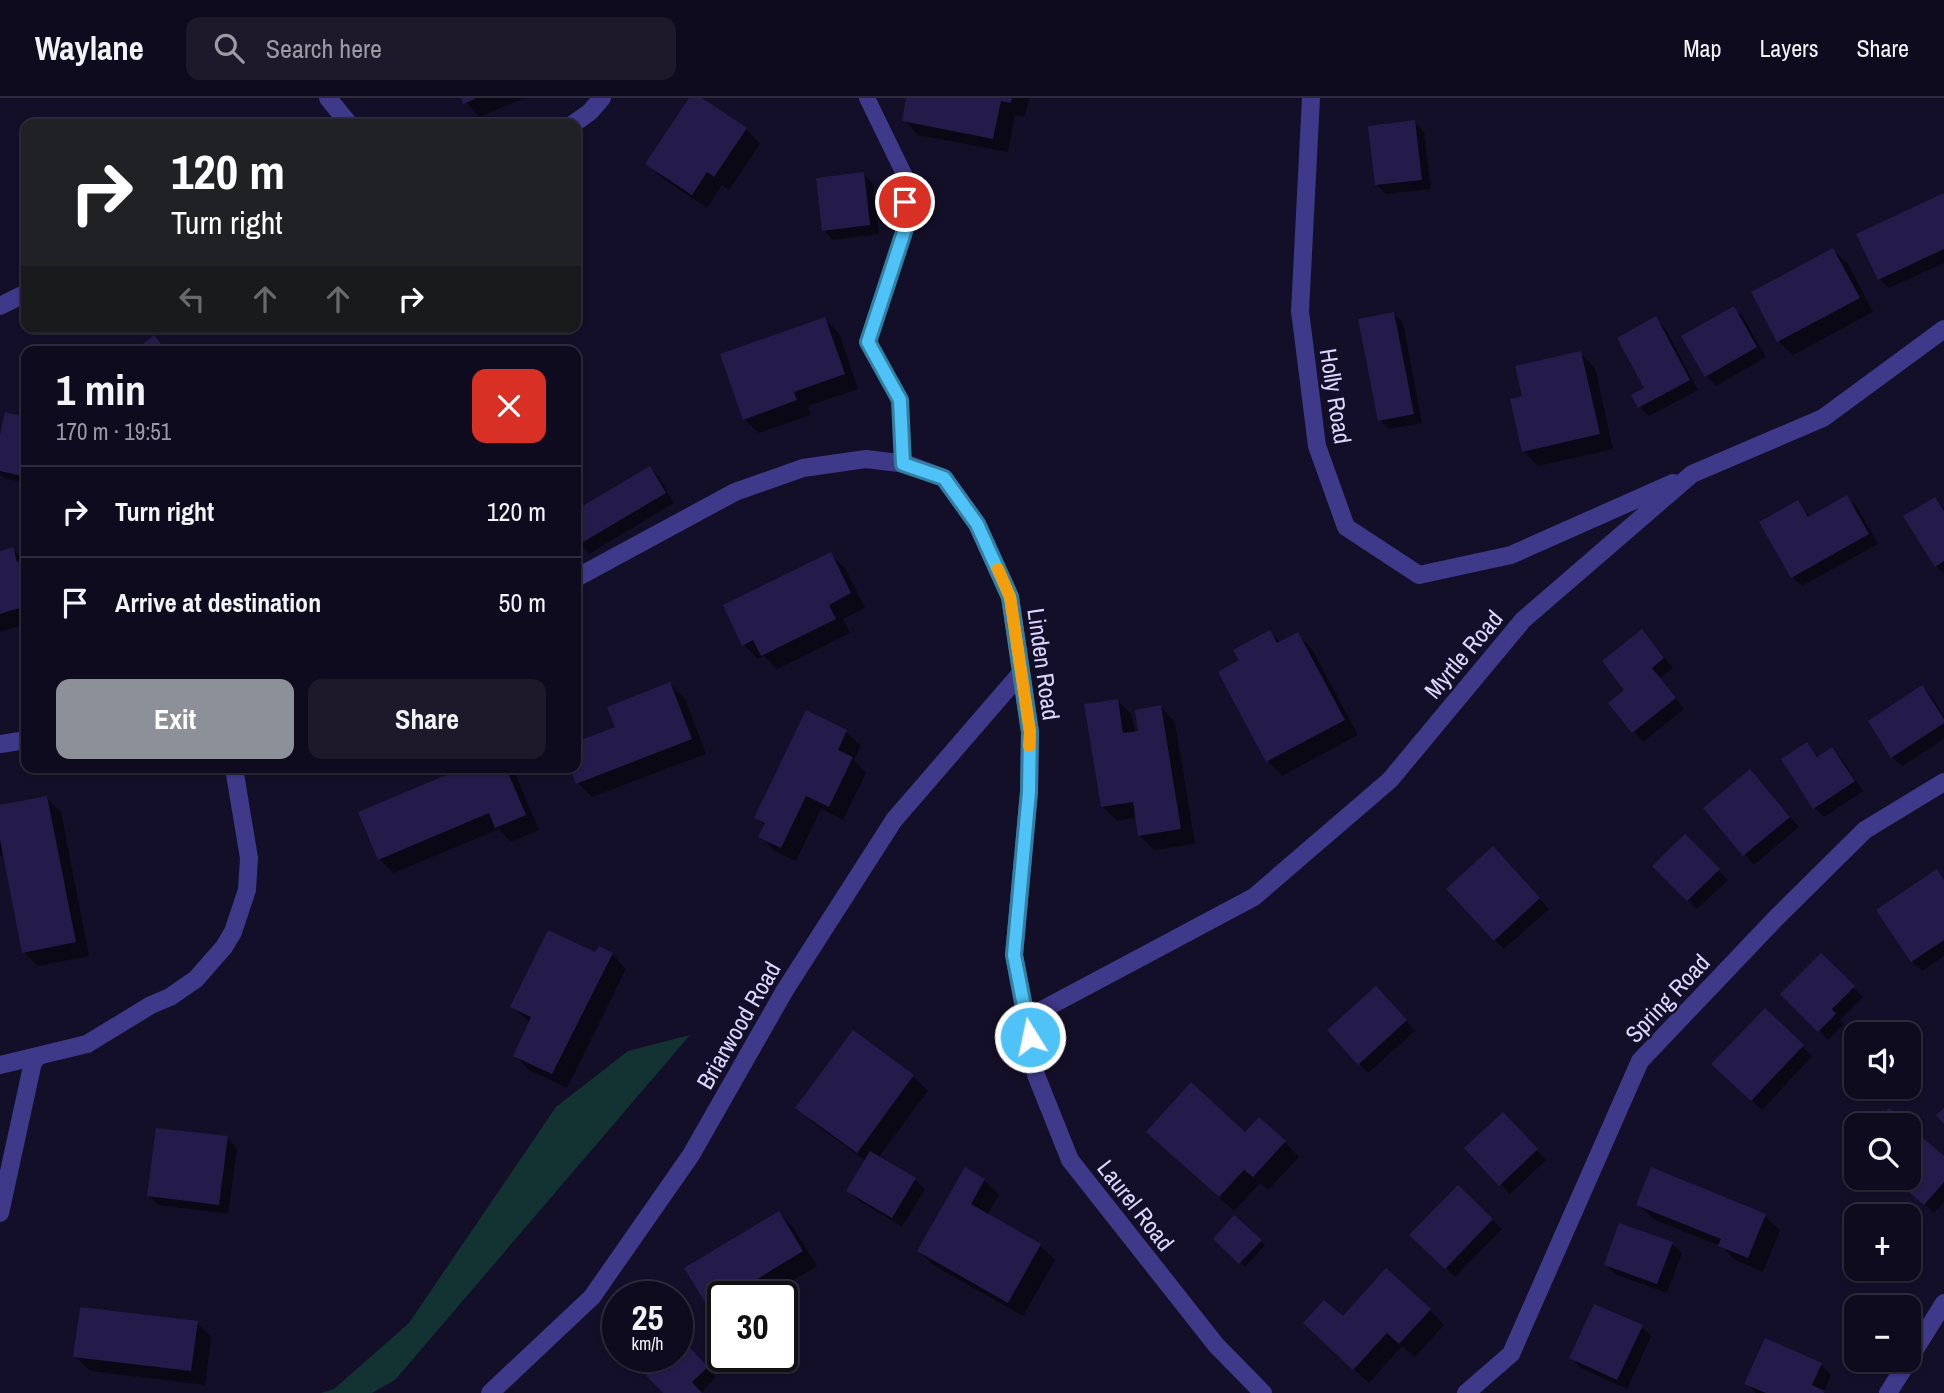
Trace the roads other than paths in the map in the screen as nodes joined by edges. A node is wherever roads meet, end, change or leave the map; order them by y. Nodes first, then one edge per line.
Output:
1 (328, 98) edge
2 (602, 98) edge
3 (867, 98) edge
4 (1311, 98) edge
5 (587, 105) edge
6 (345, 119) edge
7 (21, 296) edge
8 (0, 306) edge
9 (1944, 329) edge
10 (903, 464) junction
11 (1692, 474) junction
12 (581, 575) edge
13 (1021, 673) junction
14 (21, 741) edge
15 (0, 744) edge
16 (235, 773) edge
17 (1944, 782) edge
18 (1027, 1018) junction
19 (38, 1056) junction
20 (0, 1065) edge
21 (0, 1213) edge
22 (1944, 1303) edge
23 (1921, 1340) edge
24 (1901, 1372) edge
25 (1470, 1391) edge
26 (490, 1393) edge
27 (1263, 1393) edge
28 (1888, 1393) edge

1 - 6 street
2 - 5 street
3 - 10 lane
4 - 11 street, Holly Road
7 - 8 street
9 - 11 street, Myrtle Road
10 - 12 street, Linden Road
10 - 13 street, Linden Road
11 - 18 street, Myrtle Road
13 - 18 street, Linden Road
13 - 26 street, Briarwood Road
14 - 15 street
16 - 19 street
17 - 25 street, Spring Road
18 - 27 street, Laurel Road
19 - 20 street
19 - 21 street
22 - 23 street
24 - 28 street

